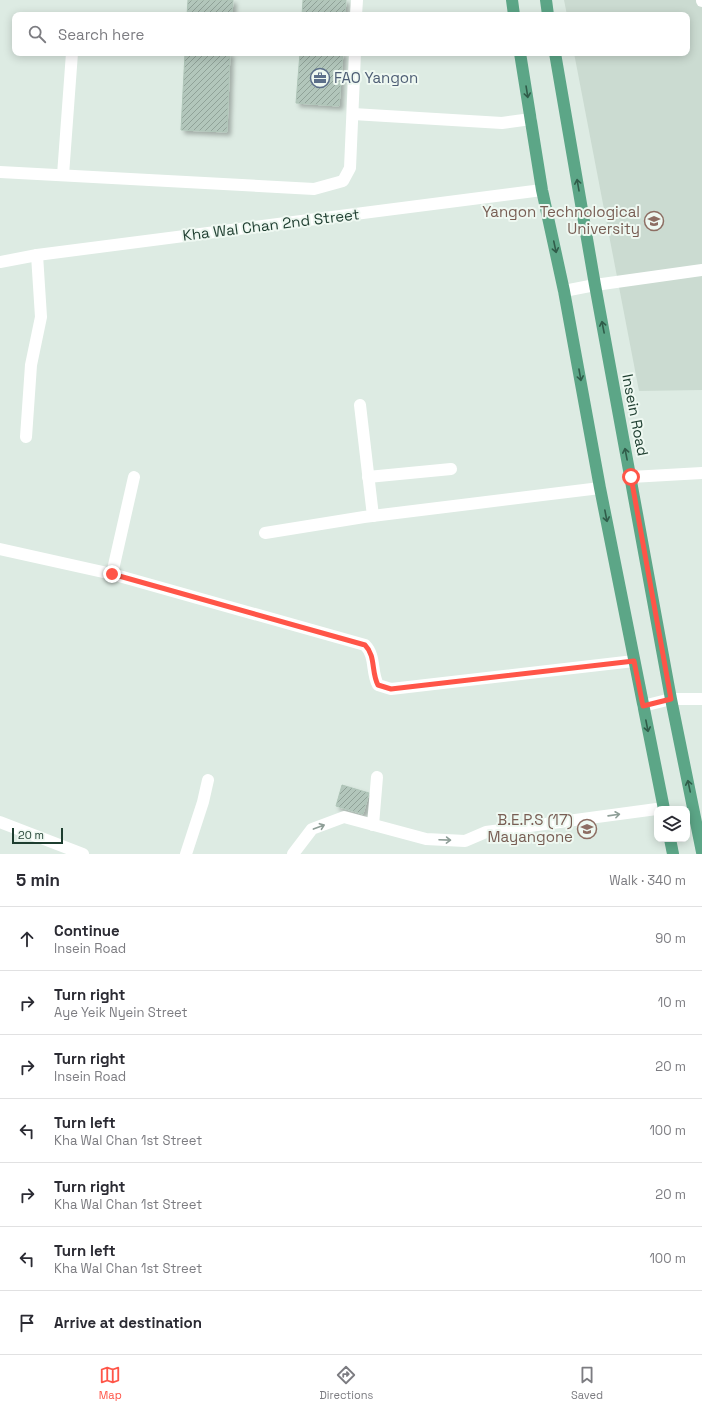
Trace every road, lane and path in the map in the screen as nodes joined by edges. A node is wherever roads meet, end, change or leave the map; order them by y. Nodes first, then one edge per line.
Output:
1 (357, 0) edge
2 (512, 0) edge
3 (546, 0) edge
4 (356, 12) edge
5 (514, 12) edge
6 (548, 12) edge
7 (72, 56) edge
8 (355, 56) edge
9 (520, 56) edge
10 (556, 56) edge
11 (353, 114) junction
12 (531, 119) junction
13 (0, 172) edge
14 (63, 175) junction
15 (542, 190) junction
16 (36, 255) junction
17 (0, 262) edge
18 (702, 270) edge
19 (595, 285) junction
20 (564, 292) junction
21 (360, 405) dead end
22 (26, 437) dead end
23 (451, 468) dead end
24 (702, 473) edge
25 (134, 477) dead end
26 (631, 477) junction
27 (368, 478) junction
28 (600, 488) junction
29 (373, 516) junction
30 (265, 533) dead end
31 (0, 549) edge
32 (112, 574) junction
33 (634, 661) junction
34 (671, 699) junction
35 (702, 699) edge
36 (643, 706) junction
37 (377, 777) dead end
38 (208, 780) dead end
39 (664, 806) edge
40 (654, 809) edge
41 (0, 822) edge
42 (373, 825) junction
43 (701, 839) edge
44 (671, 842) edge
45 (702, 852) edge
46 (83, 854) edge
47 (186, 854) edge
48 (293, 854) edge
49 (673, 854) edge

1 - 4 street
2 - 5 main road
3 - 6 main road
7 - 14 street
8 - 11 street
9 -> 12 main road
19 -> 10 main road, Insein Road
11 - 12 street
11 - 14 street
12 - 15 main road
13 - 14 street
15 - 16 street, Kha Wal Chan 2nd Street
15 -> 20 main road
16 - 17 street, Kha Wal Chan 2nd Street
16 - 22 street
18 - 19 street
19 - 20 street
26 -> 19 main road, Insein Road
20 -> 28 main road
21 - 27 street
23 - 27 street
24 - 26 street
25 - 32 street
26 - 34 main road, Insein Road
27 - 29 street
28 - 29 street
28 -> 33 main road
29 - 30 street
31 - 32 street
32 - 33 street
33 - 36 main road
34 - 35 street
34 - 36 street
43 -> 34 main road, Insein Road
36 -> 39 main road
37 - 42 street
38 - 47 street
42 -> 40 street
41 - 46 street
48 -> 42 street
43 - 45 main road, Insein Road
44 - 49 main road

